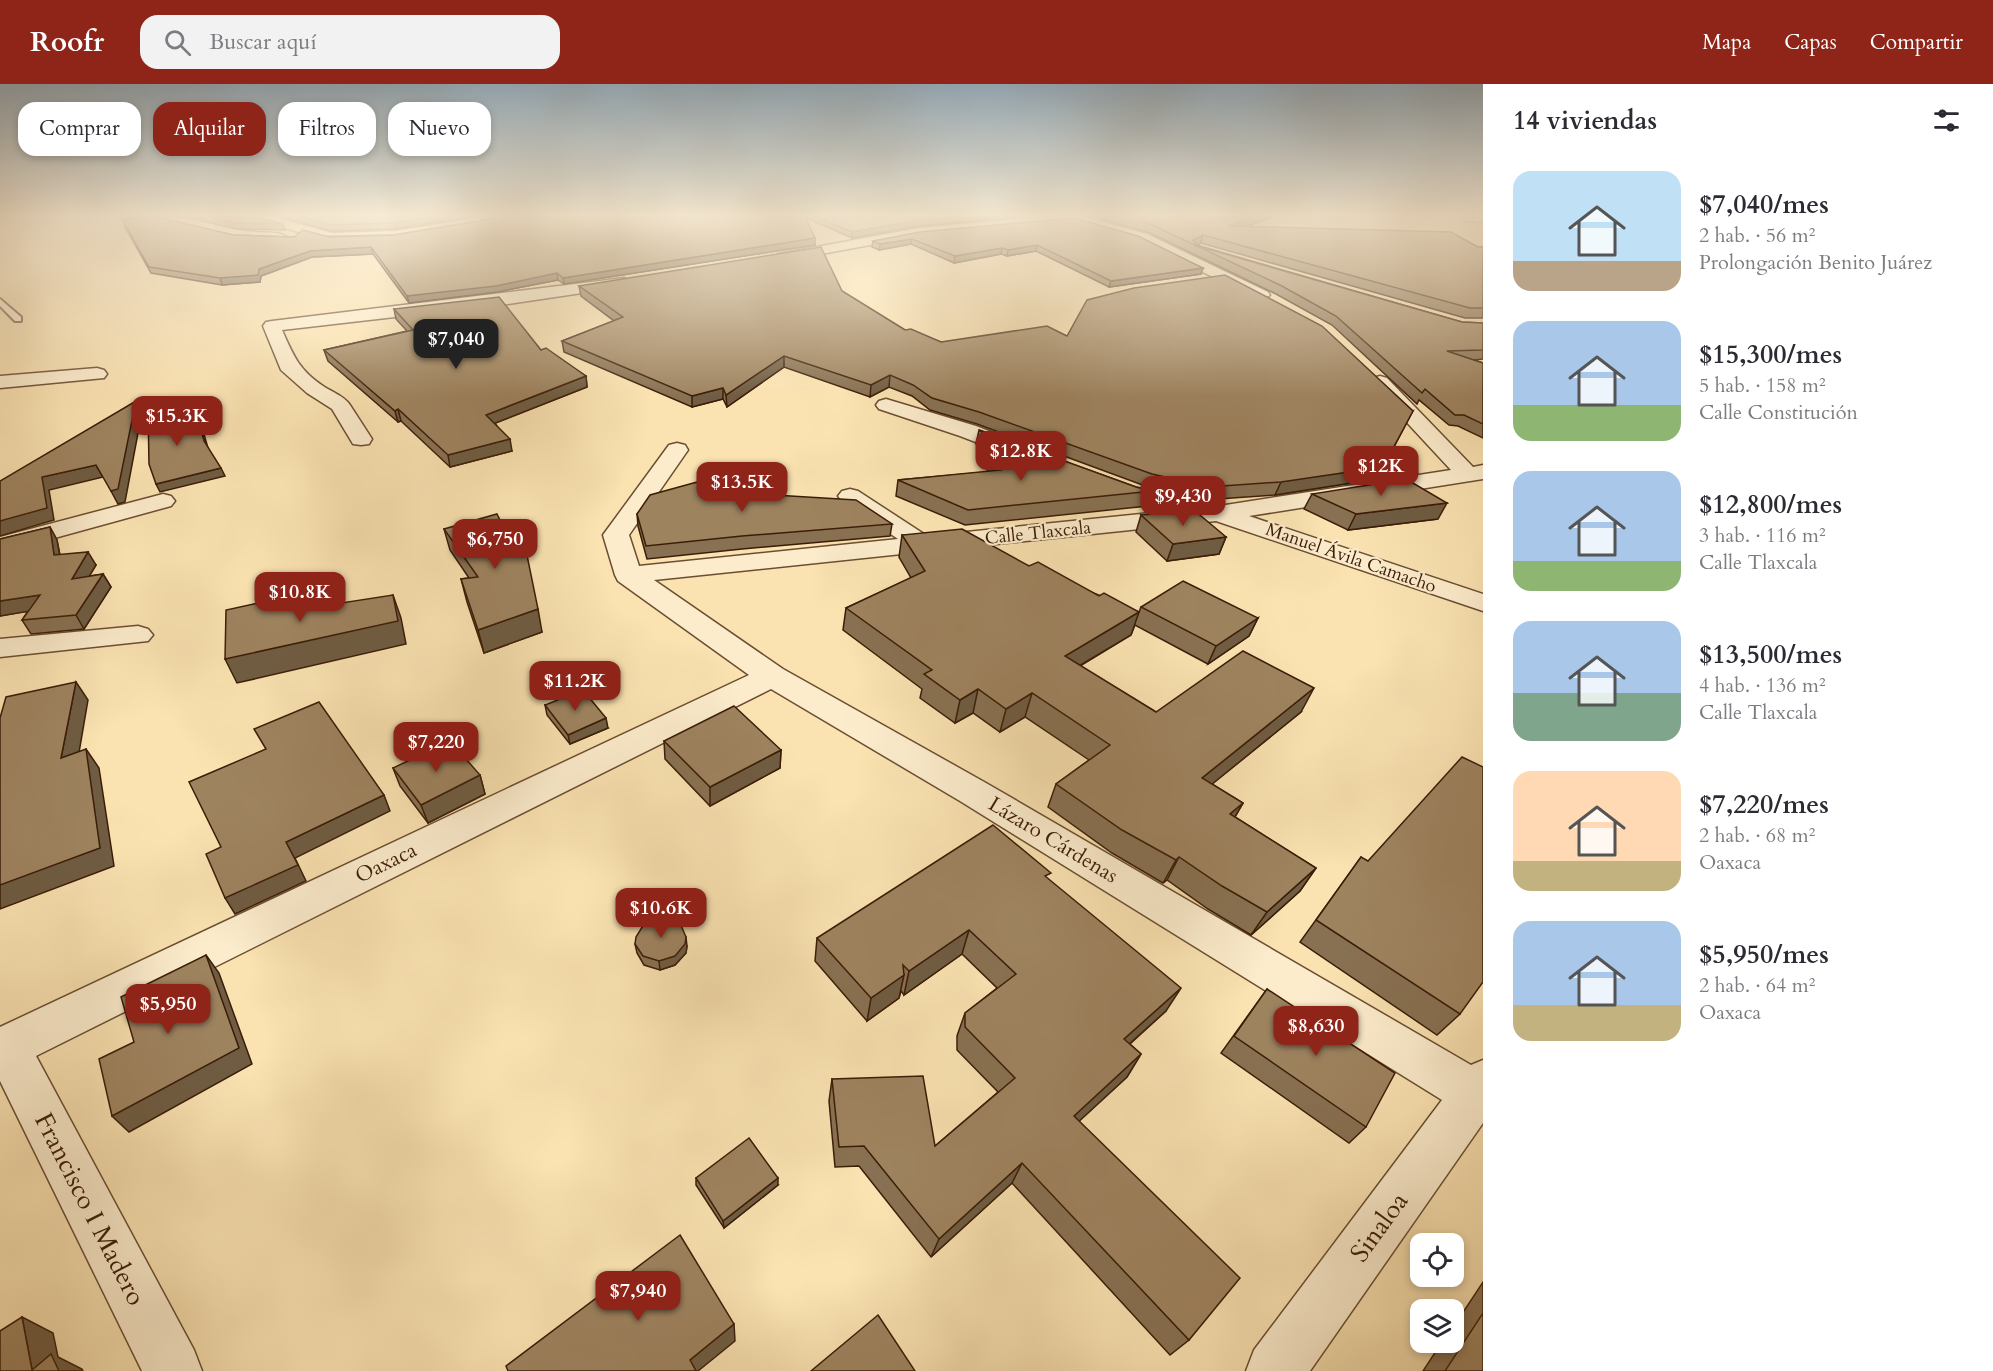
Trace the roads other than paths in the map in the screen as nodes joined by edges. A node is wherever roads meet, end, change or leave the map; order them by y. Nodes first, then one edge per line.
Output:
1 (1224, 277) joint
2 (641, 280) edge
3 (1201, 280) edge
4 (0, 301) edge
5 (1278, 304) edge
6 (18, 319) dead end
7 (1371, 372) edge
8 (97, 374) dead end
9 (0, 382) edge
10 (886, 405) dead end
11 (361, 439) dead end
12 (677, 450) dead end
13 (1036, 457) edge
14 (1475, 473) edge
15 (850, 496) dead end
16 (1151, 498) edge
17 (163, 501) dead end
18 (1219, 513) junction
19 (0, 544) edge
20 (924, 545) junction
21 (628, 574) junction
22 (1483, 603) edge
23 (138, 635) dead end
24 (0, 648) edge
25 (772, 676) junction
26 (4, 1048) edge
27 (1480, 1091) edge
28 (173, 1371) edge
29 (1275, 1371) edge

1 - 3 street
1 - 5 street
2 - 11 street
4 - 6 lane
7 - 14 street
8 - 9 street
10 - 13 street
12 - 21 street
14 - 18 street, Calle Tlaxcala
15 - 20 street
16 - 18 street
17 - 19 street
18 - 20 street, Calle Tlaxcala
18 - 22 street, Manuel Ávila Camacho
20 - 21 street, Calle Tlaxcala
21 - 25 street, Lázaro Cárdenas
23 - 24 street
25 - 26 street, Oaxaca
25 - 27 street, Lázaro Cárdenas
26 - 28 street, Francisco I Madero
27 - 29 street, Sinaloa

